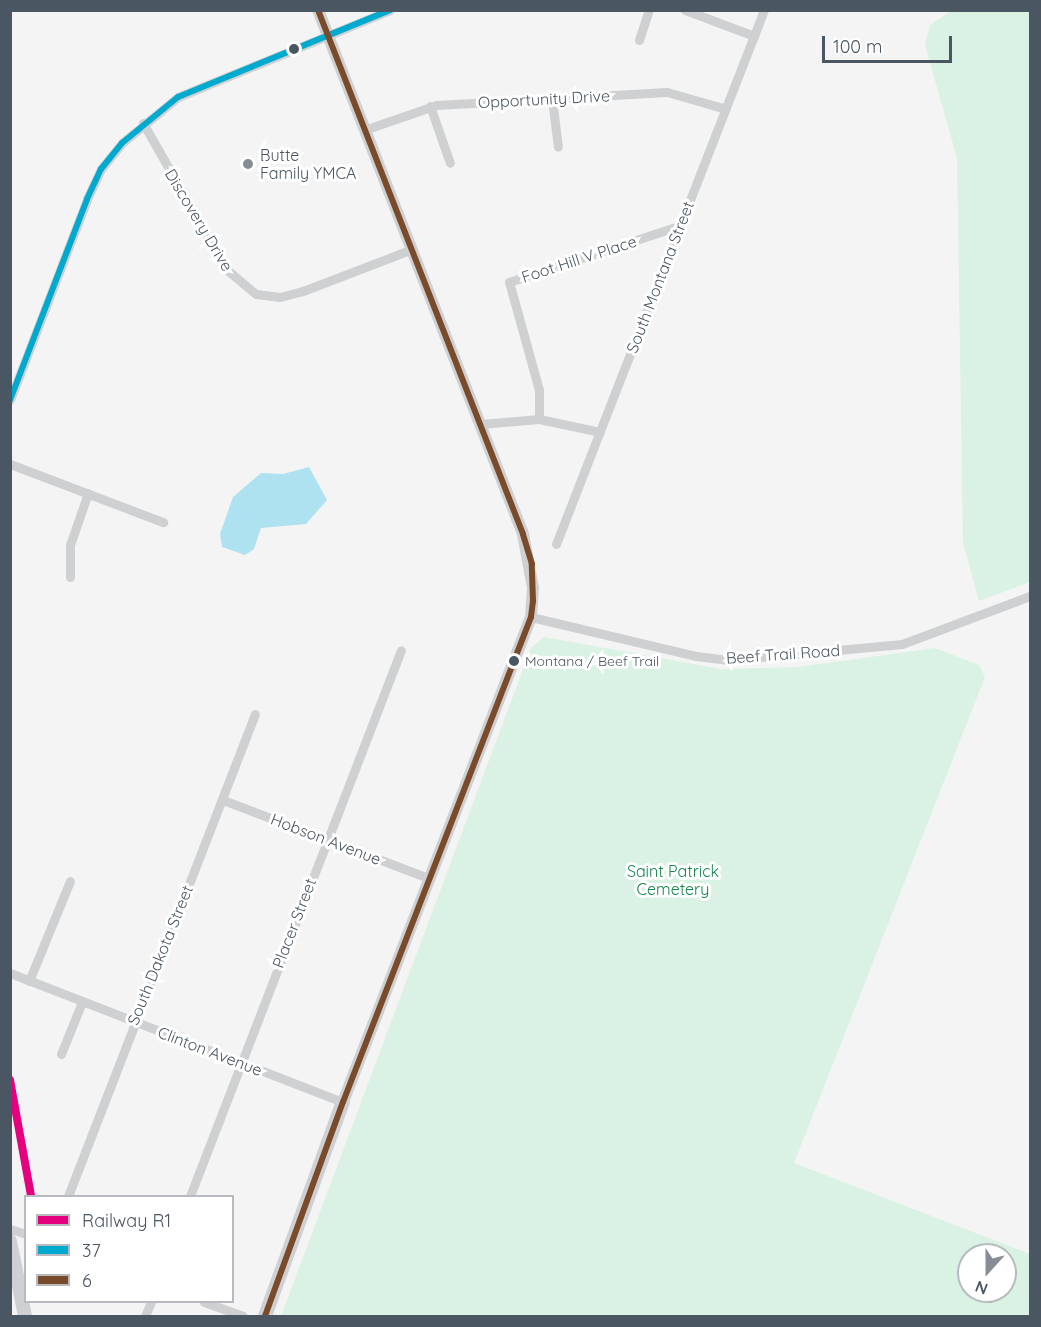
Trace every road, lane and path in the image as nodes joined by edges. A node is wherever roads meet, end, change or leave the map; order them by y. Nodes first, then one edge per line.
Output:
1 (318, 10) edge
2 (390, 10) edge
3 (649, 10) edge
4 (685, 10) edge
5 (764, 10) edge
6 (328, 35) junction
7 (754, 36) junction
8 (639, 40) dead end
9 (552, 99) junction
10 (429, 106) junction
11 (726, 109) junction
12 (142, 123) junction
13 (364, 130) junction
14 (558, 147) dead end
15 (450, 163) dead end
16 (681, 225) junction
17 (410, 250) junction
18 (10, 400) edge
19 (539, 419) junction
20 (481, 424) junction
21 (600, 432) junction
22 (10, 464) edge
23 (88, 493) junction
24 (163, 522) dead end
25 (556, 544) dead end
26 (70, 577) dead end
27 (1030, 596) edge
28 (531, 617) junction
29 (400, 650) dead end
30 (255, 714) dead end
31 (223, 800) junction
32 (325, 839) junction
33 (428, 878) junction
34 (70, 881) dead end
35 (10, 973) edge
36 (29, 981) junction
37 (82, 1002) junction
38 (134, 1022) junction
39 (61, 1054) dead end
40 (241, 1063) junction
41 (342, 1102) junction
42 (69, 1195) edge
43 (191, 1195) edge
44 (10, 1241) edge
45 (151, 1303) edge
46 (207, 1303) edge
47 (25, 1317) edge
48 (145, 1317) edge
49 (243, 1317) edge
50 (265, 1317) edge

1 - 6 street
2 - 6 street
3 - 8 street
4 - 7 street
5 - 7 street, South Montana Street
6 - 12 street
6 - 13 street
7 - 11 street, South Montana Street
9 - 10 street, Opportunity Drive
9 - 11 street, Opportunity Drive
9 - 14 street
10 - 13 street, Opportunity Drive
10 - 15 street
11 - 16 street, South Montana Street
12 - 17 street, Discovery Drive
12 - 18 street
13 - 17 street
16 - 19 street, Foot Hill V Place
16 - 21 street, South Montana Street
17 - 20 street
19 - 20 street
19 - 21 street
20 - 28 street
21 - 25 street, South Montana Street
22 - 23 street
23 - 24 street
23 - 26 street
27 - 28 street, Beef Trail Road
28 - 33 street
29 - 32 street, Placer Street
30 - 31 street, South Dakota Street
31 - 32 street, Hobson Avenue
31 - 38 street, South Dakota Street
32 - 33 street, Hobson Avenue
32 - 40 street, Placer Street
33 - 41 street
34 - 36 street
35 - 36 street, Clinton Avenue
36 - 37 street, Clinton Avenue
37 - 38 street, Clinton Avenue
37 - 39 street
38 - 40 street, Clinton Avenue
38 - 42 street, South Dakota Street
40 - 41 street, Clinton Avenue
40 - 43 street, Placer Street
41 - 50 main road
44 - 47 main road
45 - 48 street
46 - 49 street

